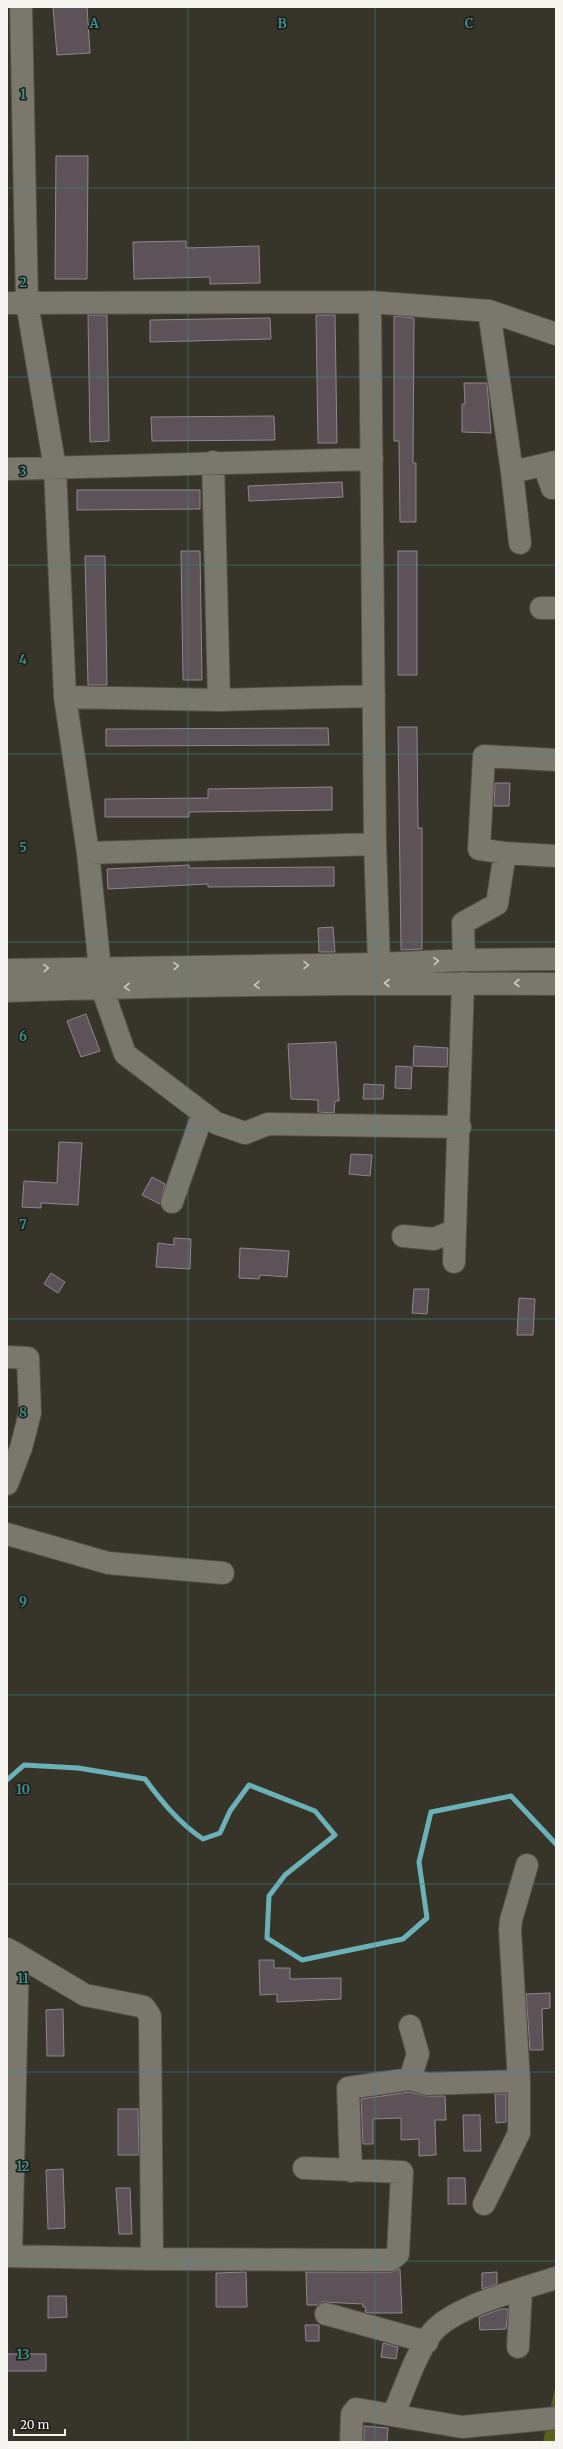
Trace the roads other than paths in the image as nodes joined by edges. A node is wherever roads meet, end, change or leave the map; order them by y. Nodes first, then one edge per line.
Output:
1 (21, 7) edge
2 (16, 169) edge
3 (370, 302) junction
4 (17, 303) edge
5 (489, 311) junction
6 (556, 334) edge
7 (372, 459) junction
8 (213, 462) junction
9 (550, 464) edge
10 (55, 468) junction
11 (7, 469) edge
12 (512, 472) junction
13 (556, 488) edge
14 (520, 543) dead end
15 (374, 696) junction
16 (64, 697) junction
17 (219, 700) junction
18 (556, 760) edge
19 (376, 844) junction
20 (88, 853) junction
21 (505, 853) junction
22 (556, 856) edge
23 (556, 959) edge
24 (464, 960) junction
25 (379, 964) junction
26 (7, 970) edge
27 (101, 977) junction
28 (463, 983) junction
29 (556, 984) edge
30 (7, 991) edge
31 (202, 1113) junction
32 (460, 1127) junction
33 (172, 1202) dead end
34 (456, 1230) junction
35 (403, 1236) dead end
36 (454, 1262) dead end
37 (7, 1357) edge
38 (7, 1484) edge
39 (7, 1534) edge
40 (223, 1573) dead end
41 (527, 1865) dead end
42 (12, 1952) edge
43 (410, 2026) dead end
44 (410, 2079) junction
45 (519, 2081) junction
46 (11, 2112) edge
47 (304, 2168) dead end
48 (351, 2171) junction
49 (484, 2204) dead end
50 (9, 2256) edge
51 (152, 2260) junction
52 (556, 2278) edge
53 (521, 2290) junction
54 (326, 2314) dead end
55 (427, 2342) junction
56 (518, 2347) dead end
57 (393, 2415) junction
58 (556, 2418) edge
59 (351, 2442) edge

1 - 2 street
2 - 4 street
3 - 4 street
3 - 5 street
3 - 7 street
4 - 10 street
5 - 6 street
5 - 12 street
7 - 8 street
7 - 15 street
8 - 10 street
8 - 17 street
9 - 12 street
9 - 13 street
10 - 11 street
10 - 16 street
12 - 14 street
15 - 17 street
15 - 19 street
16 - 17 street
16 - 20 street
18 - 21 street
19 - 20 street
19 - 25 street
20 - 27 street
21 - 22 street
21 - 24 street
23 - 24 street
25 -> 24 street
27 -> 25 street
26 -> 27 street
28 -> 27 street
27 - 30 street
27 - 31 street
29 -> 28 street
28 - 32 street
31 - 32 street
31 - 33 street
32 - 34 street
34 - 35 street
34 - 36 street
37 - 38 street
39 - 40 street
41 - 45 street
42 - 46 street
42 - 51 street
43 - 44 street
44 - 45 street
44 - 48 street
45 - 49 street
46 - 50 street
47 - 48 street
48 - 51 street
50 - 51 street
52 - 53 street
53 - 55 street
53 - 56 street
54 - 55 street
55 - 57 street
57 - 58 street
57 - 59 street

